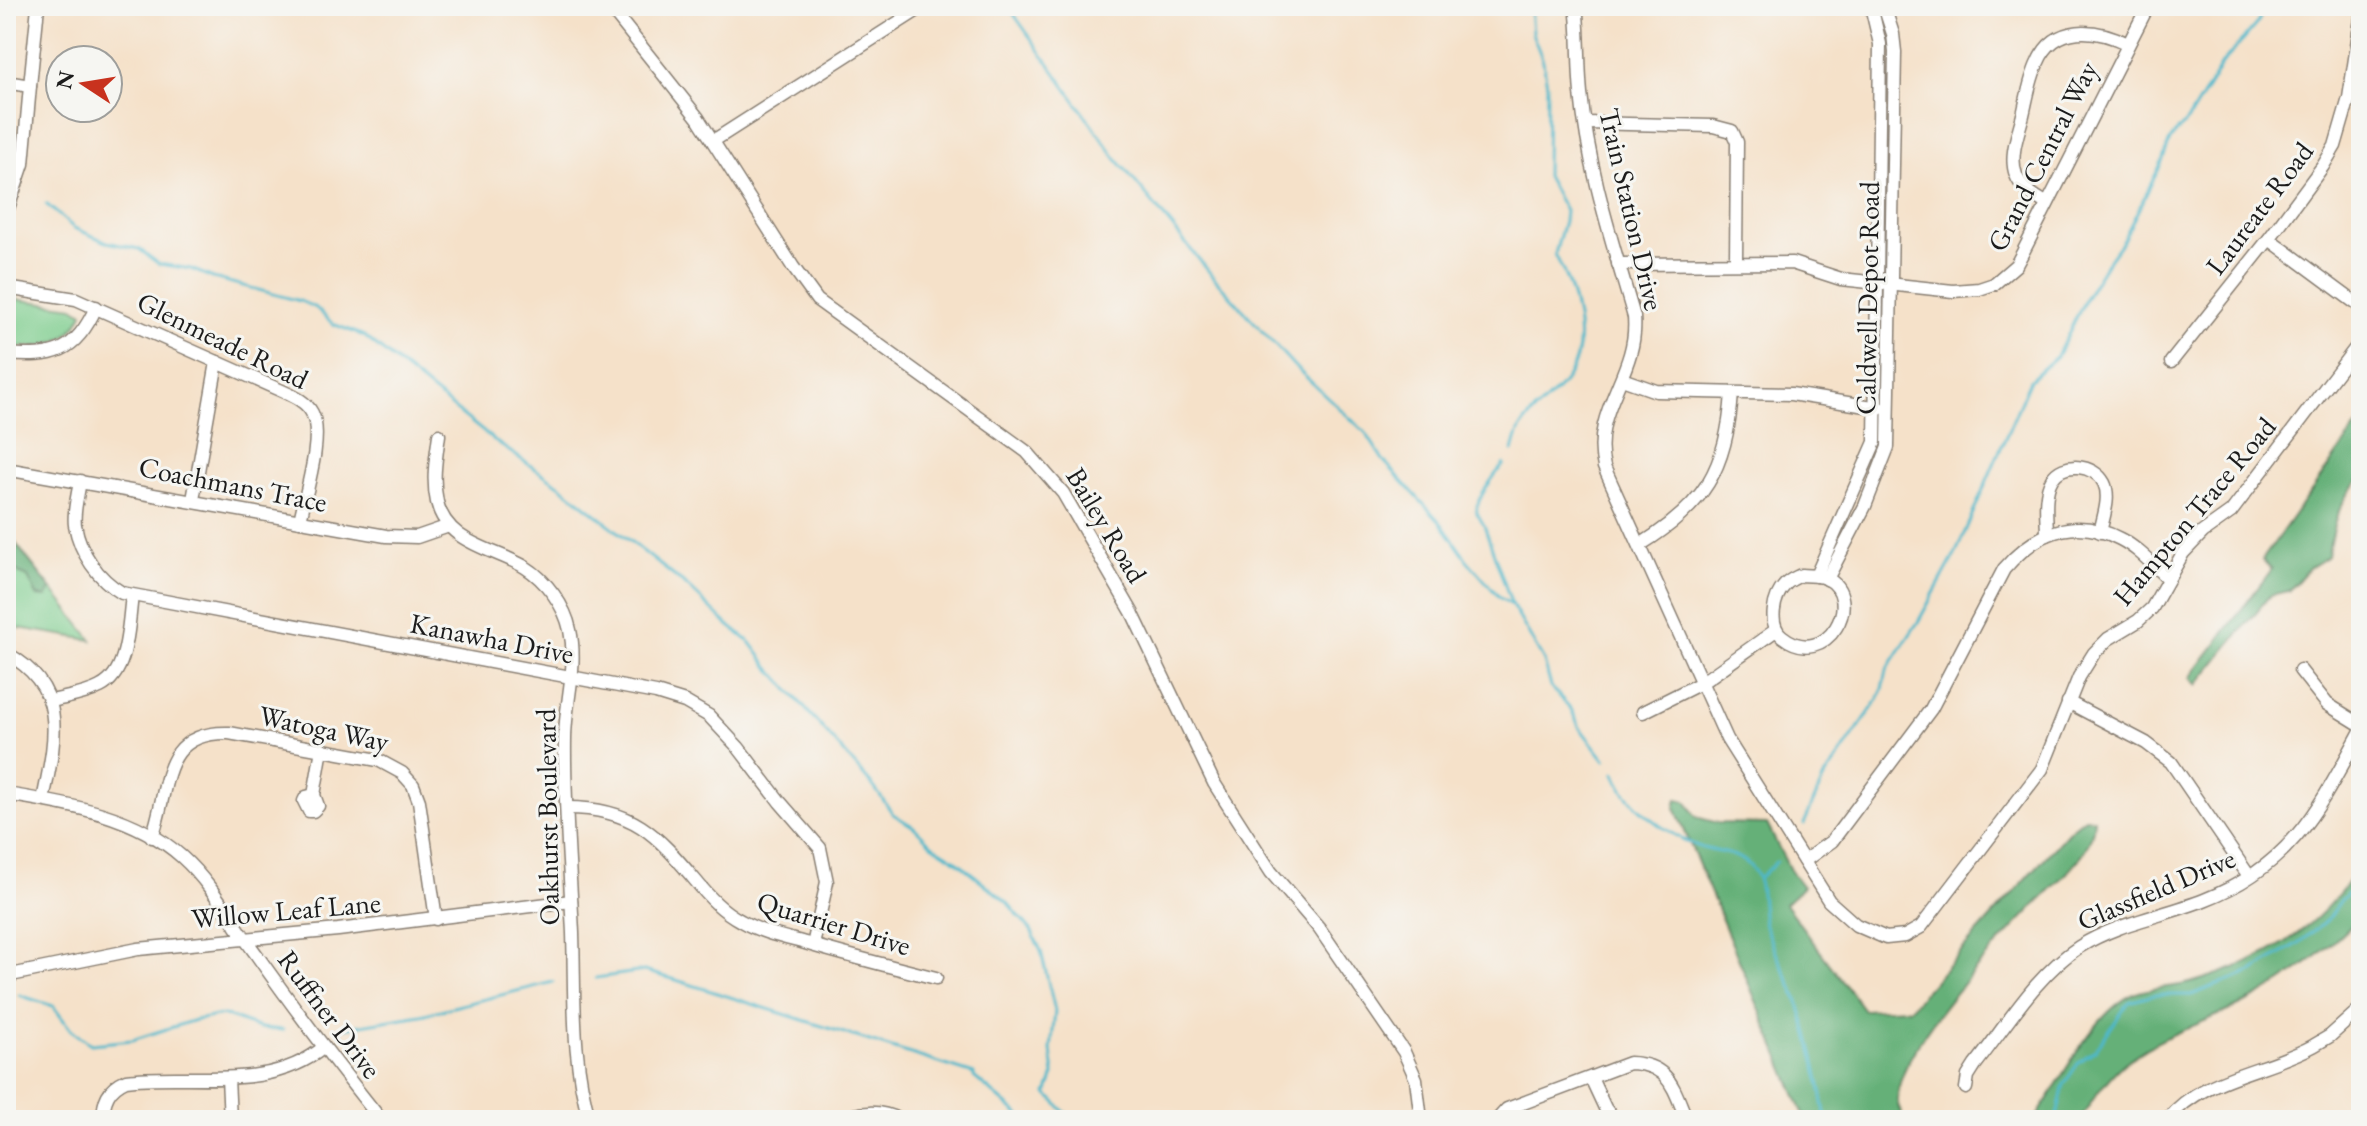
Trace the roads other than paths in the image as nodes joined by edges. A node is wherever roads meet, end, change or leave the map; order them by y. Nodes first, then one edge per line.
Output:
1 (38, 6) edge
2 (609, 6) edge
3 (924, 6) edge
4 (1576, 6) edge
5 (1871, 6) edge
6 (1884, 6) edge
7 (2148, 6) edge
8 (2361, 19) edge
9 (2128, 44) junction
10 (6, 82) edge
11 (30, 86) junction
12 (1586, 123) junction
13 (713, 141) junction
14 (2047, 204) junction
15 (6, 214) edge
16 (2269, 239) junction
17 (1736, 261) junction
18 (1618, 264) junction
19 (1877, 282) junction
20 (1891, 283) junction
21 (6, 288) edge
22 (96, 307) junction
23 (2361, 307) edge
24 (2361, 341) edge
25 (6, 354) edge
26 (217, 362) junction
27 (2171, 362) dead end
28 (1622, 379) junction
29 (1732, 393) junction
30 (1875, 408) junction
31 (1890, 410) junction
32 (439, 435) dead end
33 (6, 469) edge
34 (80, 481) junction
35 (193, 500) junction
36 (300, 521) junction
37 (449, 526) junction
38 (2100, 532) junction
39 (2047, 535) junction
40 (1640, 545) junction
41 (1822, 577) junction
42 (2168, 579) junction
43 (132, 596) junction
44 (1776, 630) junction
45 (6, 653) edge
46 (2300, 670) dead end
47 (572, 678) junction
48 (1701, 683) junction
49 (51, 701) junction
50 (2068, 702) junction
51 (1643, 712) dead end
52 (2361, 728) edge
53 (322, 749) junction
54 (6, 794) edge
55 (314, 795) dead end
56 (43, 800) junction
57 (567, 808) junction
58 (152, 837) junction
59 (1804, 861) junction
60 (2249, 876) junction
61 (571, 901) junction
62 (436, 919) junction
63 (244, 938) junction
64 (813, 945) junction
65 (6, 976) edge
66 (936, 978) dead end
67 (2361, 1008) edge
68 (324, 1047) junction
69 (228, 1078) junction
70 (1591, 1078) junction
71 (1966, 1088) dead end
72 (103, 1120) edge
73 (230, 1120) edge
74 (381, 1120) edge
75 (590, 1120) edge
76 (841, 1120) edge
77 (899, 1120) edge
78 (1421, 1120) edge
79 (1497, 1120) edge
80 (1614, 1120) edge
81 (1687, 1120) edge
82 (2167, 1120) edge

1 - 11 street
2 - 13 street, Bailey Road
3 - 13 street
4 - 12 street, Train Station Drive
5 - 19 street, Caldwell Depot Road
6 - 20 street, Caldwell Depot Road
7 - 9 street, Grand Central Way
8 - 16 street, Laureate Road
9 - 14 street, Grand Central Way
9 - 14 street
10 - 11 street
11 - 15 street
12 - 17 street
12 - 18 street, Train Station Drive
13 - 78 street, Bailey Road
14 - 20 street, Grand Central Way
16 - 23 street
16 - 27 street, Laureate Road
17 - 18 street, Grand Central Way
17 - 19 street, Grand Central Way
18 - 28 street, Train Station Drive
19 - 20 street, Grand Central Way
19 - 30 street, Caldwell Depot Road
20 - 31 street, Caldwell Depot Road
21 - 22 street, Glenmeade Road
22 - 25 street
22 - 26 street, Glenmeade Road
24 - 42 street, Hampton Trace Road
26 - 35 street
26 - 36 street, Glenmeade Road
28 - 29 street
28 - 40 street, Train Station Drive
29 - 30 street
29 - 40 street
30 - 31 street
30 - 41 street, Caldwell Depot Road
31 - 41 street, Caldwell Depot Road
32 - 37 street
33 - 34 street, Coachmans Trace
34 - 35 street, Coachmans Trace
34 - 43 street, Kanawha Drive
35 - 36 street, Coachmans Trace
36 - 37 street, Coachmans Trace
37 - 47 street, Oakhurst Boulevard
38 - 39 street
38 - 39 street
38 - 42 street
39 - 59 street
40 - 48 street, Train Station Drive
41 - 44 street
41 - 44 street
42 - 50 street, Hampton Trace Road
43 - 47 street, Kanawha Drive
43 - 49 street
44 - 48 street
45 - 49 street
46 - 52 street
47 - 57 street, Oakhurst Boulevard
47 - 64 street, Kanawha Drive
48 - 51 street
48 - 59 street, Hampton Trace Road
49 - 56 street
50 - 59 street, Hampton Trace Road
50 - 60 street
52 - 60 street, Glassfield Drive
53 - 55 street
53 - 58 street, Watoga Way
53 - 62 street, Watoga Way
54 - 56 street, Ruffner Drive
56 - 58 street, Ruffner Drive
57 - 61 street, Oakhurst Boulevard
57 - 64 street, Quarrier Drive
58 - 63 street, Ruffner Drive
60 - 71 street, Glassfield Drive
61 - 62 street, Willow Leaf Lane
61 - 75 street, Oakhurst Boulevard
62 - 63 street, Willow Leaf Lane
63 - 65 street, Willow Leaf Lane
63 - 68 street, Ruffner Drive
64 - 66 street, Quarrier Drive
67 - 82 street
68 - 69 street
68 - 74 street, Ruffner Drive
69 - 72 street
69 - 73 street
70 - 79 street
70 - 80 street
70 - 81 street
76 - 77 street

